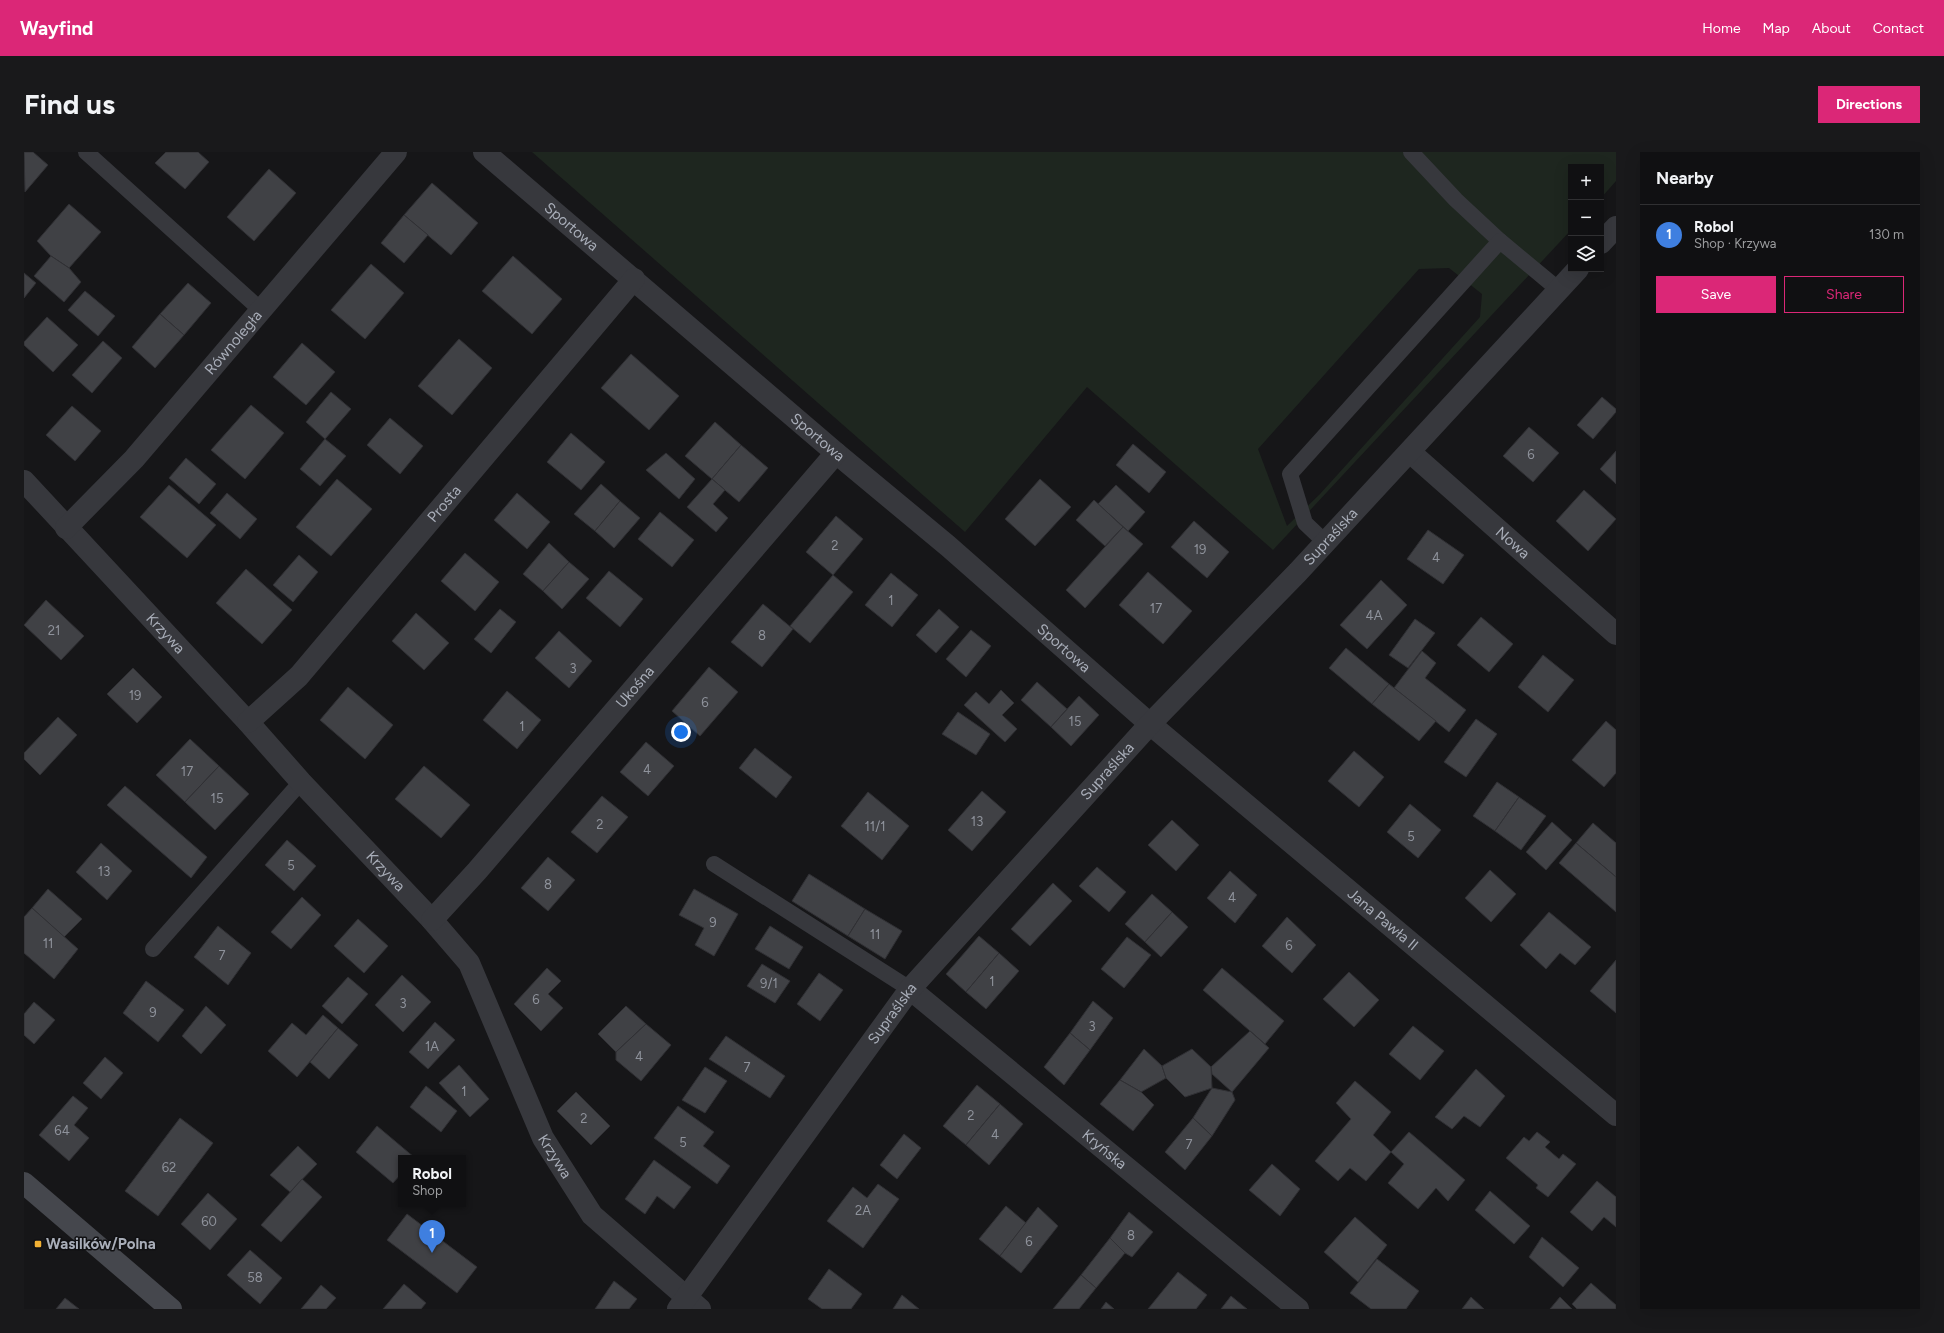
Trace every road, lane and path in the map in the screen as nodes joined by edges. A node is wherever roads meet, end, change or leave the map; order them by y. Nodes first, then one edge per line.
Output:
1 (86, 152) edge
2 (396, 152) edge
3 (484, 152) edge
4 (1411, 152) edge
5 (1616, 227) edge
6 (1604, 240) edge
7 (1500, 241) junction
8 (1575, 272) edge
9 (634, 279) junction
10 (1559, 290) junction
11 (261, 310) junction
12 (1410, 452) junction
13 (836, 453) junction
14 (24, 482) edge
15 (66, 528) junction
16 (1326, 543) junction
17 (1616, 634) edge
18 (248, 722) junction
19 (1150, 724) junction
20 (301, 782) junction
21 (714, 864) dead end
22 (432, 920) junction
23 (153, 949) dead end
24 (910, 989) junction
25 (1616, 1114) edge
26 (24, 1183) edge
27 (688, 1305) edge
28 (171, 1309) edge
29 (1298, 1309) edge

1 - 11 lane
2 - 11 street, Równoległa
3 - 9 street, Sportowa
4 - 7 lane
5 - 6 street
7 - 10 lane
7 - 16 lane
8 - 10 street, Supraślska
9 - 13 street, Sportowa
9 - 18 street, Prosta
10 - 12 street, Supraślska
11 - 15 street, Równoległa
12 - 16 street, Supraślska
12 - 17 street, Nowa
13 - 19 street, Sportowa
13 - 22 street, Ukośna
14 - 15 street, Krzywa
15 - 18 street, Krzywa
16 - 19 street, Supraślska
18 - 20 street, Krzywa
19 - 24 street, Supraślska
19 - 25 street, Jana Pawła II
20 - 22 street, Krzywa
20 - 23 lane
21 - 24 lane
22 - 27 street, Krzywa
24 - 27 street, Supraślska
24 - 29 street, Kryńska
26 - 28 main road

